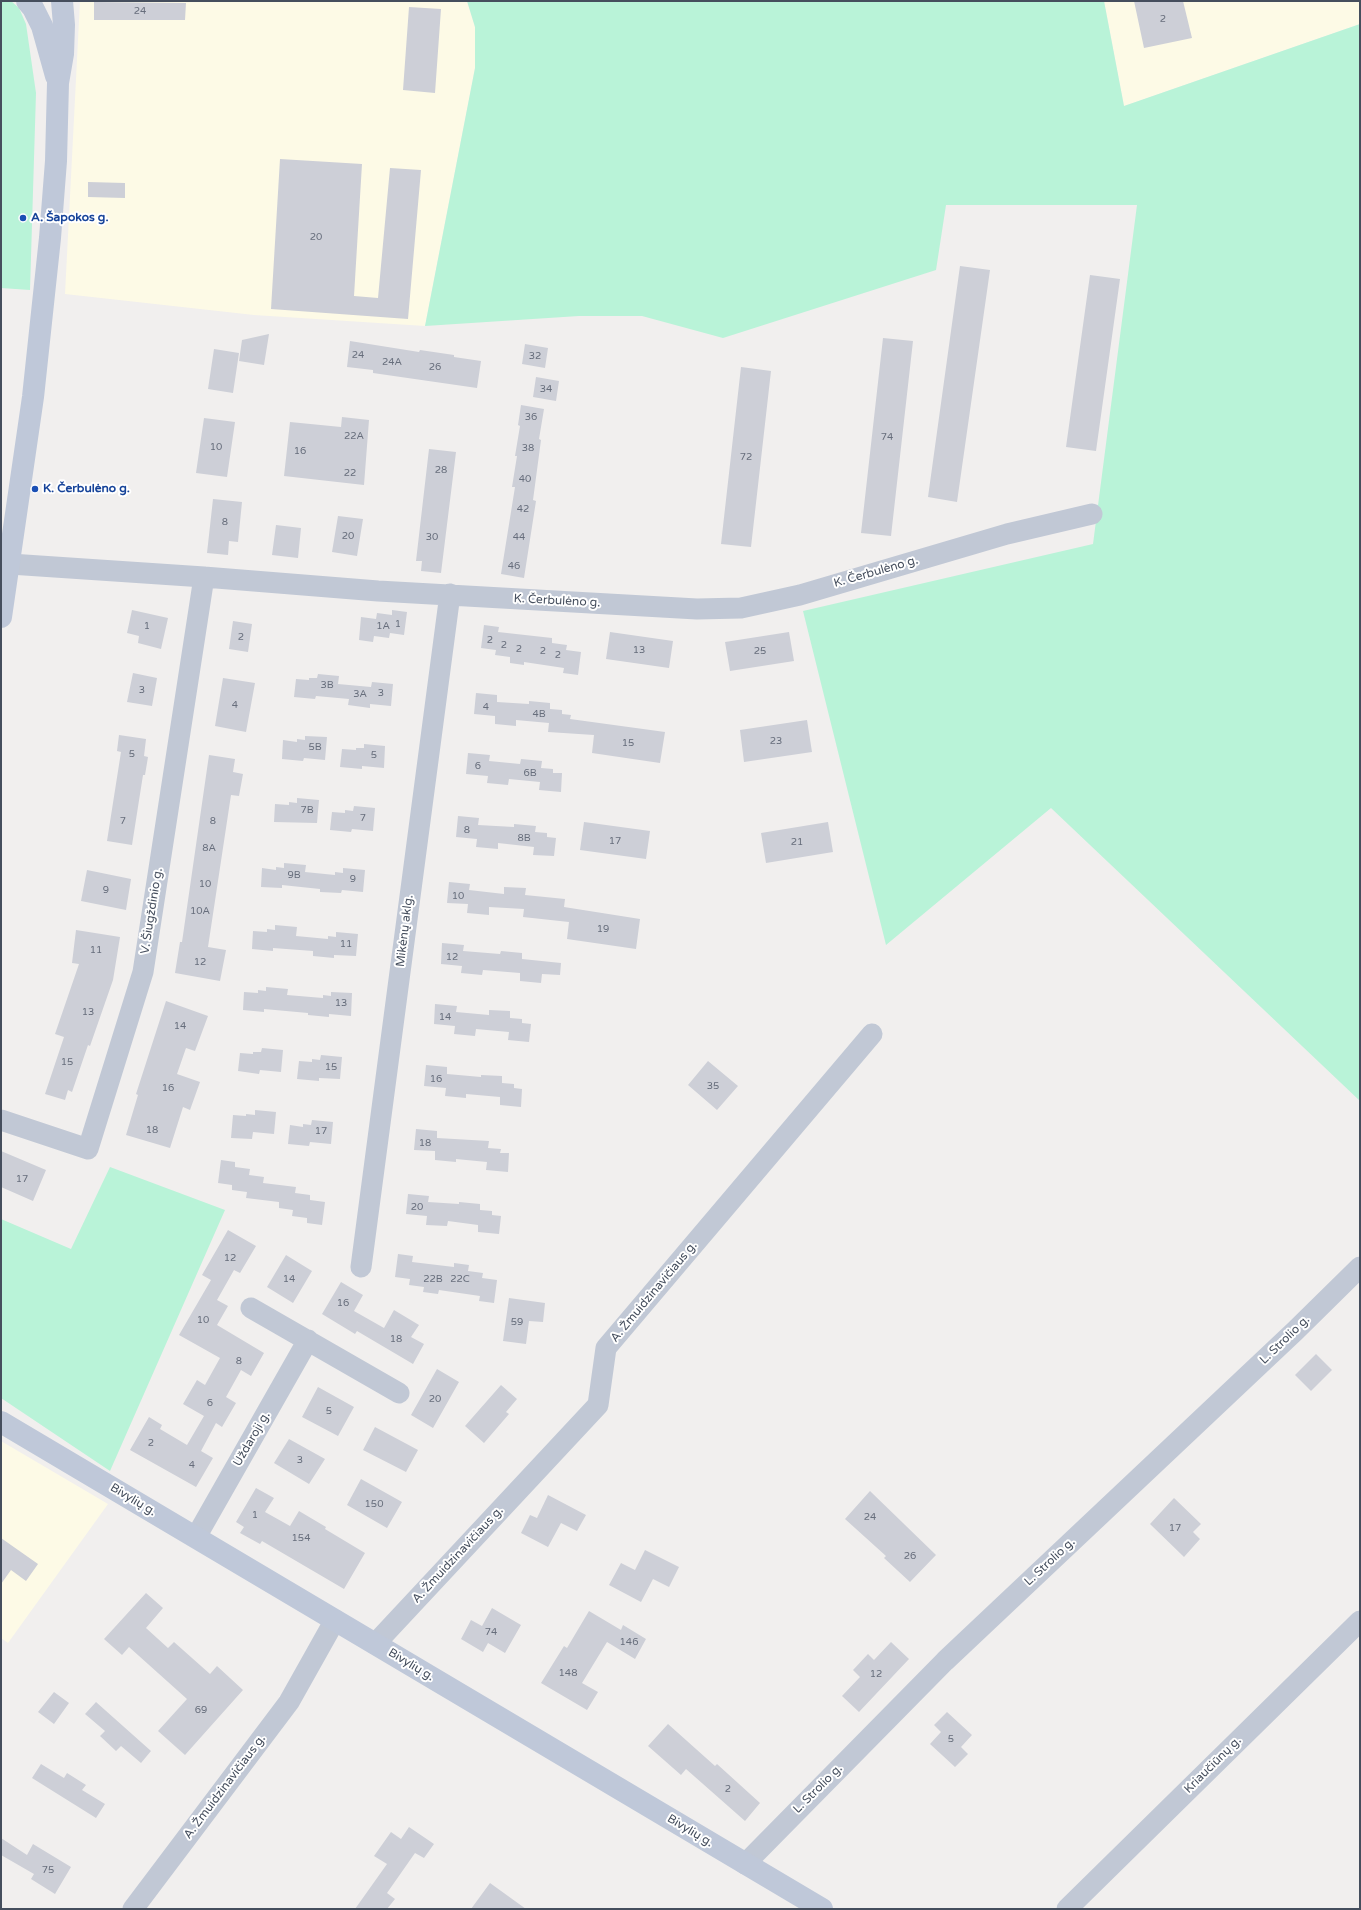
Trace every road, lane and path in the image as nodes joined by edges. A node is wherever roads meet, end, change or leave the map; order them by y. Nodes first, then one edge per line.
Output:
1 (26, 1) edge
2 (62, 1) edge
3 (58, 83) junction
4 (1092, 514) dead end
5 (10, 564) junction
6 (204, 577) junction
7 (450, 594) junction
8 (1, 617) edge
9 (872, 1034) dead end
10 (1, 1120) edge
11 (361, 1267) dead end
12 (1360, 1267) edge
13 (251, 1308) dead end
14 (308, 1340) junction
15 (399, 1393) dead end
16 (1, 1422) edge
17 (196, 1537) junction
18 (335, 1620) junction
19 (1360, 1621) edge
20 (374, 1644) junction
21 (745, 1864) junction
22 (133, 1909) edge
23 (822, 1909) edge
24 (1067, 1909) edge

1 - 3 street
2 - 3 street
3 - 5 street
4 - 7 street, K. Čerbulėno g.
5 - 6 street, K. Čerbulėno g.
5 - 8 street
6 - 7 street, K. Čerbulėno g.
6 - 10 street, V. Šiugždinio g.
7 - 11 street, Mikėnų aklg.
9 - 20 street, A. Žmuidzinavičiaus g.
12 - 21 street, L. Strolio g.
13 - 14 street
14 - 15 street
14 - 17 street, Uždaroji g.
16 - 17 street, Bivylių g.
17 - 18 street, Bivylių g.
18 - 20 street, Bivylių g.
18 - 22 street, A. Žmuidzinavičiaus g.
19 - 24 street, Kriaučiūnų g.
20 - 21 street, Bivylių g.
21 - 23 street, Bivylių g.

